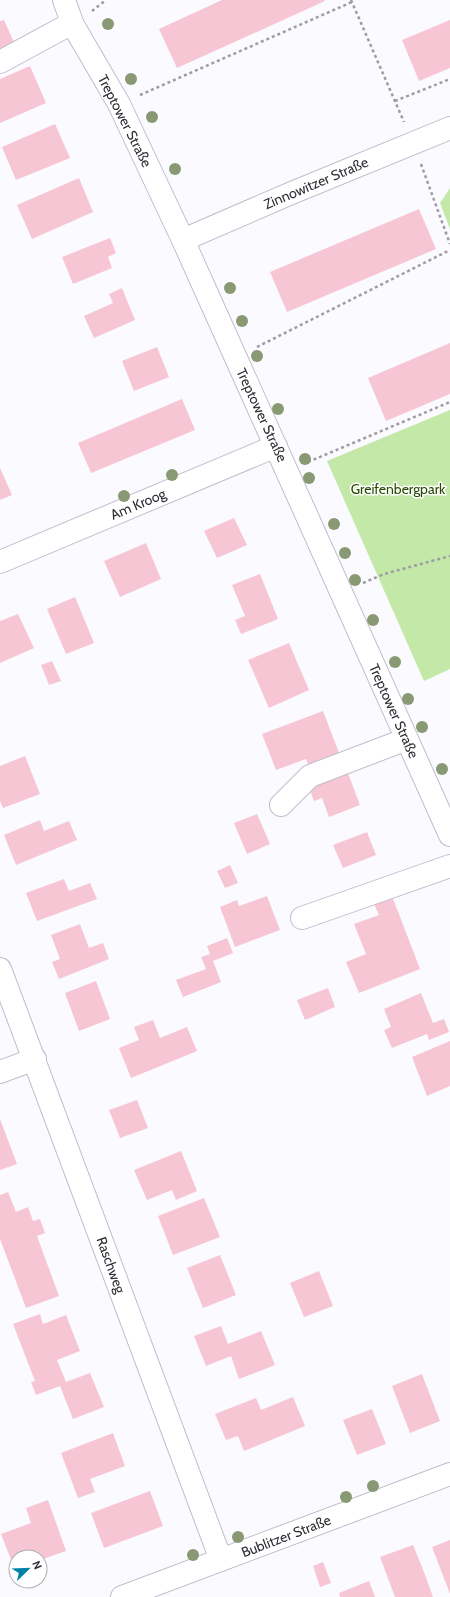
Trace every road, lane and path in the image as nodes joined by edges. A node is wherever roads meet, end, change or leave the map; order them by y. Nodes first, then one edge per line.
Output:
1 (64, 0) edge
2 (352, 2) dead end
3 (72, 23) junction
4 (0, 62) edge
5 (450, 79) edge
6 (395, 102) dead end
7 (119, 104) junction
8 (450, 128) edge
9 (183, 240) junction
10 (450, 250) edge
11 (236, 358) junction
12 (450, 402) edge
13 (276, 446) junction
14 (287, 471) junction
15 (450, 556) edge
16 (0, 562) edge
17 (340, 592) junction
18 (407, 739) junction
19 (282, 805) dead end
20 (450, 835) edge
21 (450, 866) edge
22 (302, 918) dead end
23 (0, 970) edge
24 (35, 1059) junction
25 (0, 1072) edge
26 (450, 1474) edge
27 (221, 1560) junction
28 (122, 1597) edge

1 - 3 street, Treptower Straße
2 - 7 path
3 - 4 street
3 - 7 street, Treptower Straße
5 - 6 path
7 - 9 street, Treptower Straße
8 - 9 street, Zinnowitzer Straße
9 - 11 street, Treptower Straße
10 - 11 path
11 - 13 street, Treptower Straße
12 - 14 path
13 - 14 street, Treptower Straße
13 - 16 street, Am Kroog
14 - 17 street, Treptower Straße
15 - 17 path
17 - 18 street, Treptower Straße
18 - 19 street
18 - 20 street, Treptower Straße
21 - 22 street
23 - 24 street, Raschweg
24 - 25 street
24 - 27 street, Raschweg
26 - 27 street, Bublitzer Straße
27 - 28 street, Bublitzer Straße

